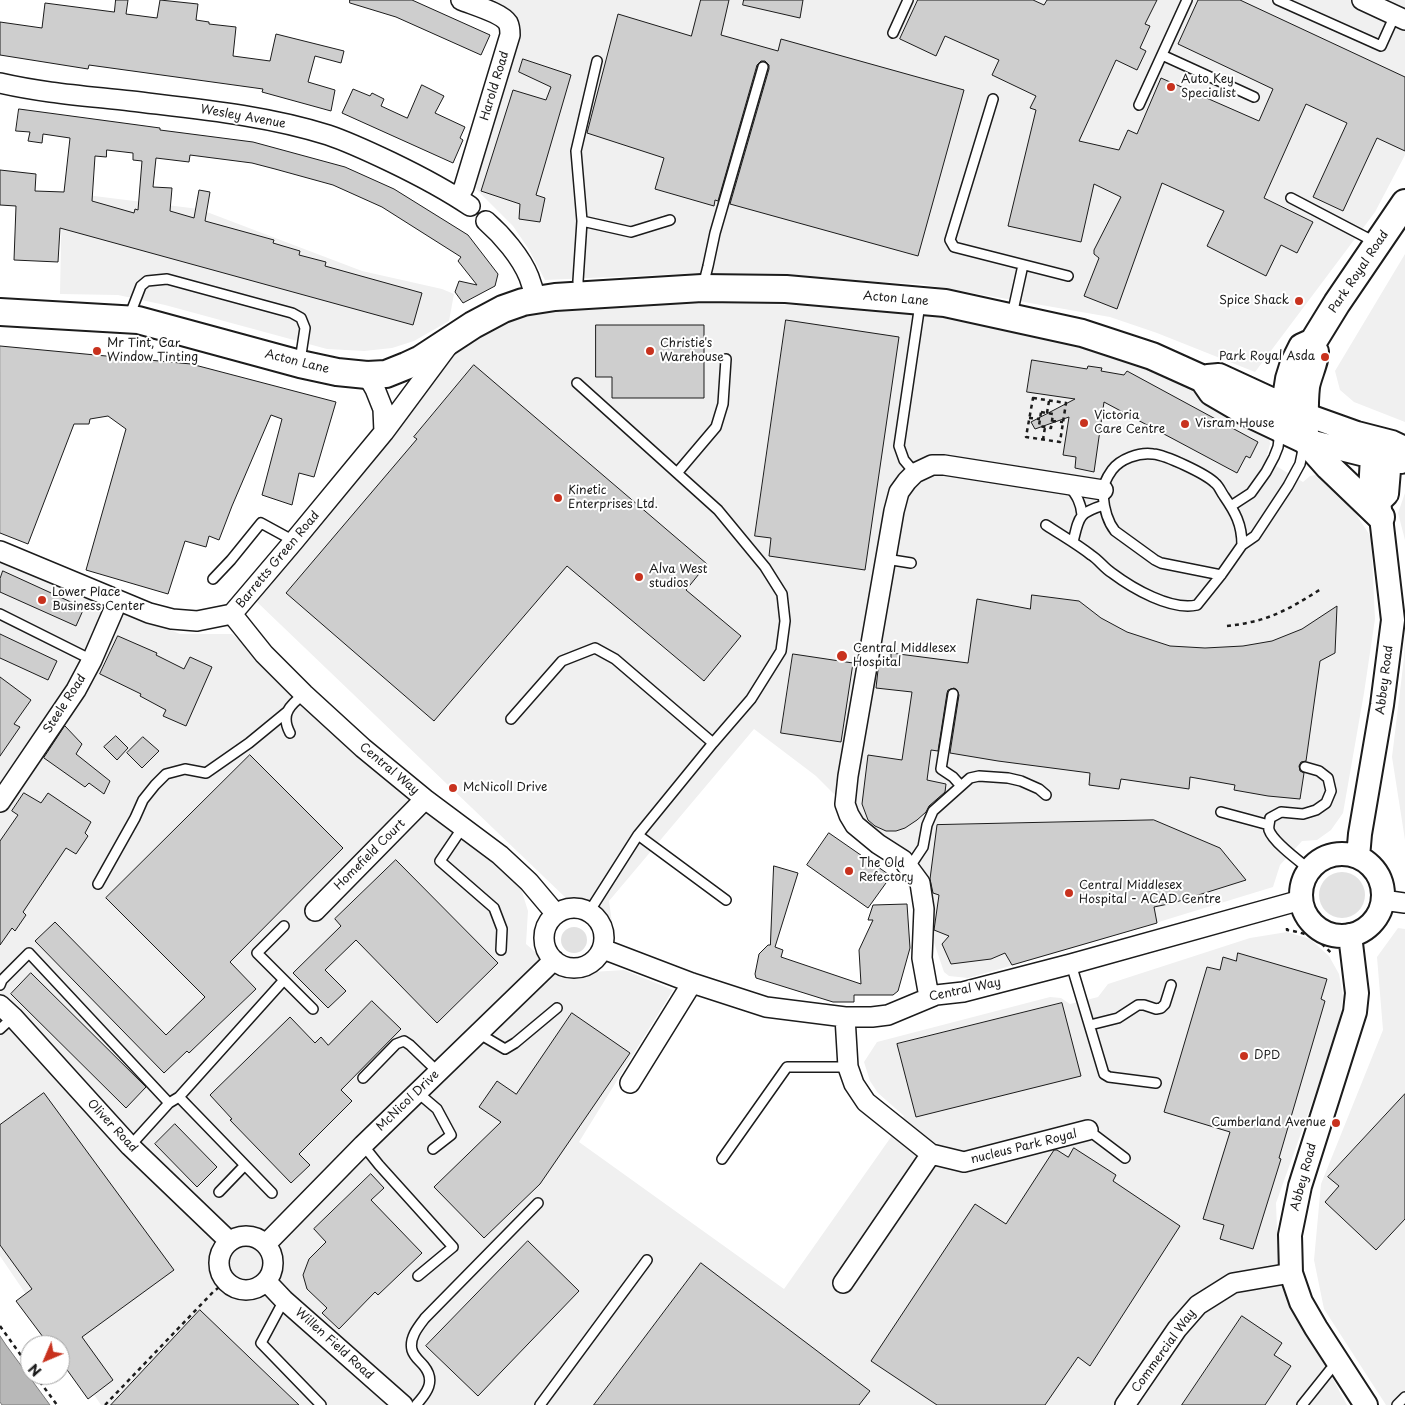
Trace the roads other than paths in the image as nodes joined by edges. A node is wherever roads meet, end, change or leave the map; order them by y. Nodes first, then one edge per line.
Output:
1 (461, 0) edge
2 (908, 0) edge
3 (1187, 0) edge
4 (1278, 0) edge
5 (1362, 0) edge
6 (1400, 18) edge
7 (893, 33) dead end
8 (1162, 55) junction
9 (597, 61) dead end
10 (764, 67) dead end
11 (0, 82) edge
12 (1254, 97) dead end
13 (993, 98) dead end
14 (1139, 105) dead end
15 (1291, 198) dead end
16 (464, 202) joint
17 (1405, 203) edge
18 (670, 220) dead end
19 (486, 221) dead end
20 (582, 221) junction
21 (1378, 243) junction
22 (1023, 264) junction
23 (1068, 276) dead end
24 (702, 288) junction
25 (579, 296) junction
26 (536, 300) junction
27 (920, 301) junction
28 (0, 312) edge
29 (1012, 318) junction
30 (128, 319) junction
31 (453, 338) junction
32 (726, 359) dead end
33 (300, 364) junction
34 (367, 375) junction
35 (577, 383) dead end
36 (1294, 423) junction
37 (384, 432) junction
38 (1389, 451) edge
39 (677, 473) junction
40 (915, 473) junction
41 (1067, 484) junction
42 (1103, 497) junction
43 (1231, 506) junction
44 (1380, 509) junction
45 (1082, 515) junction
46 (1046, 525) dead end
47 (294, 542) junction
48 (1073, 542) junction
49 (1242, 545) junction
50 (0, 551) edge
51 (886, 559) junction
52 (911, 563) dead end
53 (1221, 575) junction
54 (213, 578) dead end
55 (118, 600) junction
56 (0, 614) edge
57 (232, 614) junction
58 (92, 660) junction
59 (304, 694) junction
60 (954, 694) dead end
61 (288, 711) junction
62 (510, 719) dead end
63 (290, 732) dead end
64 (712, 743) junction
65 (1305, 767) dead end
66 (961, 786) junction
67 (1046, 795) dead end
68 (425, 799) junction
69 (0, 802) edge
70 (1221, 812) dead end
71 (1269, 825) junction
72 (463, 827) junction
73 (638, 835) junction
74 (1358, 857) junction
75 (909, 868) junction
76 (1309, 870) junction
77 (98, 884) dead end
78 (726, 900) dead end
79 (1301, 900) junction
80 (1383, 900) junction
81 (1405, 903) edge
82 (315, 911) dead end
83 (589, 912) junction
84 (556, 914) junction
85 (284, 926) dead end
86 (1350, 935) junction
87 (603, 949) junction
88 (502, 950) dead end
89 (554, 960) junction
90 (1072, 964) junction
91 (284, 980) junction
92 (692, 983) junction
93 (0, 984) edge
94 (1171, 985) dead end
95 (929, 997) junction
96 (557, 1008) dead end
97 (313, 1009) dead end
98 (3, 1012) edge
99 (845, 1017) junction
100 (1090, 1025) junction
101 (478, 1033) junction
102 (848, 1067) junction
103 (438, 1072) junction
104 (363, 1078) dead end
105 (1156, 1083) dead end
106 (630, 1084) dead end
107 (417, 1092) junction
108 (179, 1097) junction
109 (169, 1102) junction
110 (1088, 1130) joint
111 (130, 1146) junction
112 (363, 1146) junction
113 (433, 1149) dead end
114 (931, 1154) junction
115 (1125, 1158) dead end
116 (722, 1159) dead end
117 (245, 1165) junction
118 (219, 1192) dead end
119 (272, 1193) dead end
120 (538, 1203) dead end
121 (229, 1241) junction
122 (266, 1244) junction
123 (647, 1260) dead end
124 (1291, 1273) junction
125 (418, 1276) dead end
126 (266, 1281) junction
127 (842, 1282) dead end
128 (284, 1300) junction
129 (1338, 1362) junction
130 (1405, 1397) edge
131 (321, 1405) edge
132 (403, 1405) edge
133 (416, 1405) edge
134 (540, 1405) edge
135 (1125, 1405) edge
136 (1302, 1405) edge
137 (1366, 1405) edge
138 (1397, 1405) edge

1 - 16 street, Harold Road
2 - 7 lane
3 - 8 lane
4 - 6 lane
5 - 6 street
8 - 12 lane
8 - 14 lane
9 - 20 lane
10 - 24 lane
11 - 16 street, Wesley Avenue
13 - 22 lane
15 - 21 lane
17 - 21 main road, Park Royal Road
18 - 20 lane
19 - 26 street
20 - 25 lane
21 - 36 main road, Park Royal Road
22 - 23 lane
22 - 29 lane
24 - 25 main road, Acton Lane
24 - 27 main road, Acton Lane
25 - 26 main road, Acton Lane
26 - 31 main road, Acton Lane
27 - 29 main road, Acton Lane
27 - 40 lane
28 - 30 main road, Acton Lane
29 - 36 main road, Acton Lane
30 - 33 main road, Acton Lane
30 - 33 lane
31 - 34 main road, Acton Lane
31 - 37 street, Barretts Green Road
32 - 39 lane
33 - 34 main road, Acton Lane
34 - 37 street
35 - 39 lane
36 - 38 street
36 - 43 lane
36 - 44 main road
36 - 49 lane
37 - 47 street, Barretts Green Road
38 - 44 street, Abbey Road
39 - 64 lane
40 - 41 street
40 - 51 street
41 - 42 street
41 - 45 lane
42 - 43 lane
42 - 45 lane
42 - 53 lane
43 - 49 lane
44 - 74 street, Abbey Road
45 - 48 lane
46 - 48 lane
47 - 54 lane
47 - 57 street, Barretts Green Road
48 - 53 lane
49 - 53 lane
50 - 55 street, Barretts Green Road
51 - 52 lane
51 - 75 street
55 - 57 street, Barretts Green Road
55 - 58 street, Steele Road
56 - 58 lane
57 - 59 street, Central Way
58 - 69 street, Steele Road
59 - 61 lane
59 - 68 street, Central Way
60 - 66 lane
61 - 63 lane
61 - 77 lane
62 - 64 lane
64 - 73 lane
65 - 71 lane
66 - 67 lane
66 - 75 lane
68 - 72 street, Central Way
68 - 82 street, Homefield Court
70 - 71 lane
71 - 76 lane
72 - 84 street, Central Way
72 - 88 lane
73 - 78 lane
73 - 83 lane
74 - 76 street
74 - 80 street
75 - 95 street
76 - 79 street
79 - 86 street
79 - 90 street, Central Way
80 - 81 street
80 - 86 street
83 - 84 street
83 - 87 street
84 - 89 street
85 - 91 lane
86 - 124 street, Abbey Road
87 - 89 street
87 - 92 street, Central Way
89 - 101 street, McNicol Drive
90 - 95 street, Central Way
90 - 100 lane
91 - 97 lane
91 - 108 lane
92 - 99 street, Central Way
92 - 106 street
93 - 109 lane
94 - 100 lane
95 - 99 street, Central Way
96 - 101 lane
98 - 111 street, Oliver Road
99 - 102 street, nucleus Park Royal
100 - 105 lane
101 - 103 street, McNicol Drive
102 - 114 street, nucleus Park Royal
102 - 116 lane
103 - 104 lane
103 - 107 street, McNicol Drive
107 - 112 street, McNicol Drive
107 - 113 lane
108 - 109 lane
108 - 117 lane
109 - 111 lane
110 - 114 street, nucleus Park Royal
110 - 115 lane
111 - 121 street, Oliver Road
112 - 122 street, McNicol Drive
112 - 125 lane
114 - 127 street
117 - 118 lane
117 - 119 lane
120 - 133 lane
121 - 122 street
121 - 126 street
122 - 126 street
123 - 134 lane
124 - 129 street, Abbey Road
124 - 135 street, Commercial Way
126 - 128 street, Willen Field Road
128 - 131 lane
128 - 132 street, Willen Field Road
129 - 136 lane
129 - 137 street, Abbey Road
130 - 138 lane

